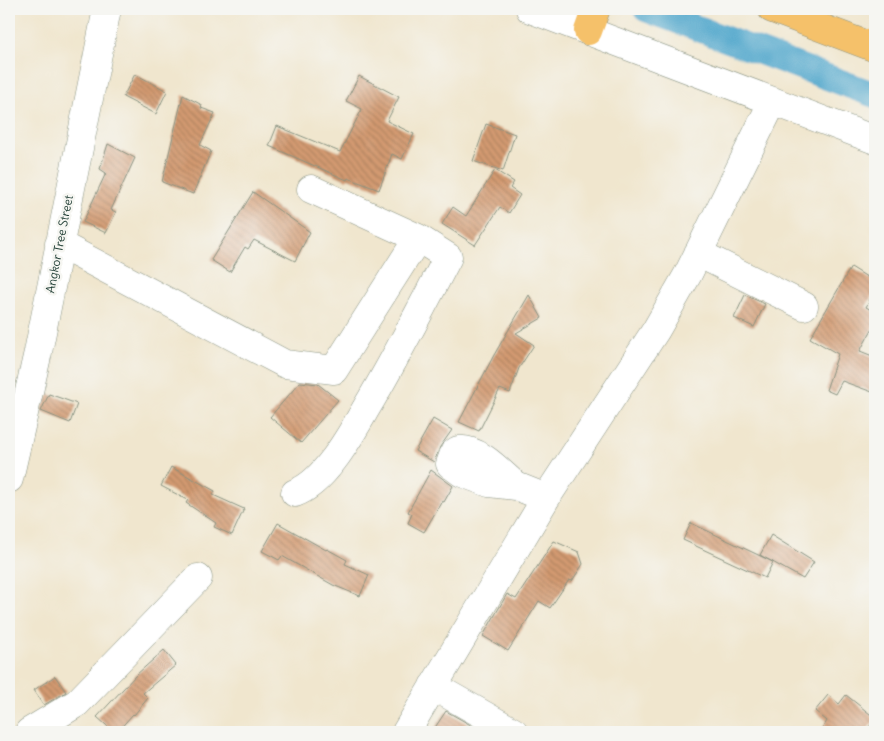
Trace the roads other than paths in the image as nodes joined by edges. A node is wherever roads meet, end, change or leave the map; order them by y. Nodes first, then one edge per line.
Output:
1 (107, 9) edge
2 (530, 9) edge
3 (772, 9) edge
4 (592, 20) edge
5 (875, 48) edge
6 (774, 101) junction
7 (875, 140) edge
8 (311, 189) dead end
9 (418, 238) junction
10 (59, 244) junction
11 (698, 253) junction
12 (804, 306) dead end
13 (9, 479) edge
14 (516, 486) dead end
15 (296, 494) dead end
16 (546, 498) junction
17 (198, 578) dead end
18 (433, 686) junction
19 (29, 732) edge
20 (406, 732) edge
21 (514, 732) edge

1 - 10 street, Angkor Tree Street
2 - 4 street
3 - 5 main road
4 - 6 street
6 - 7 street
6 - 11 street
8 - 9 street
9 - 10 street
9 - 15 street
10 - 13 street, Angkor Tree Street
11 - 12 street
11 - 16 street
14 - 16 street
16 - 18 street
17 - 19 street
18 - 20 street
18 - 21 street

